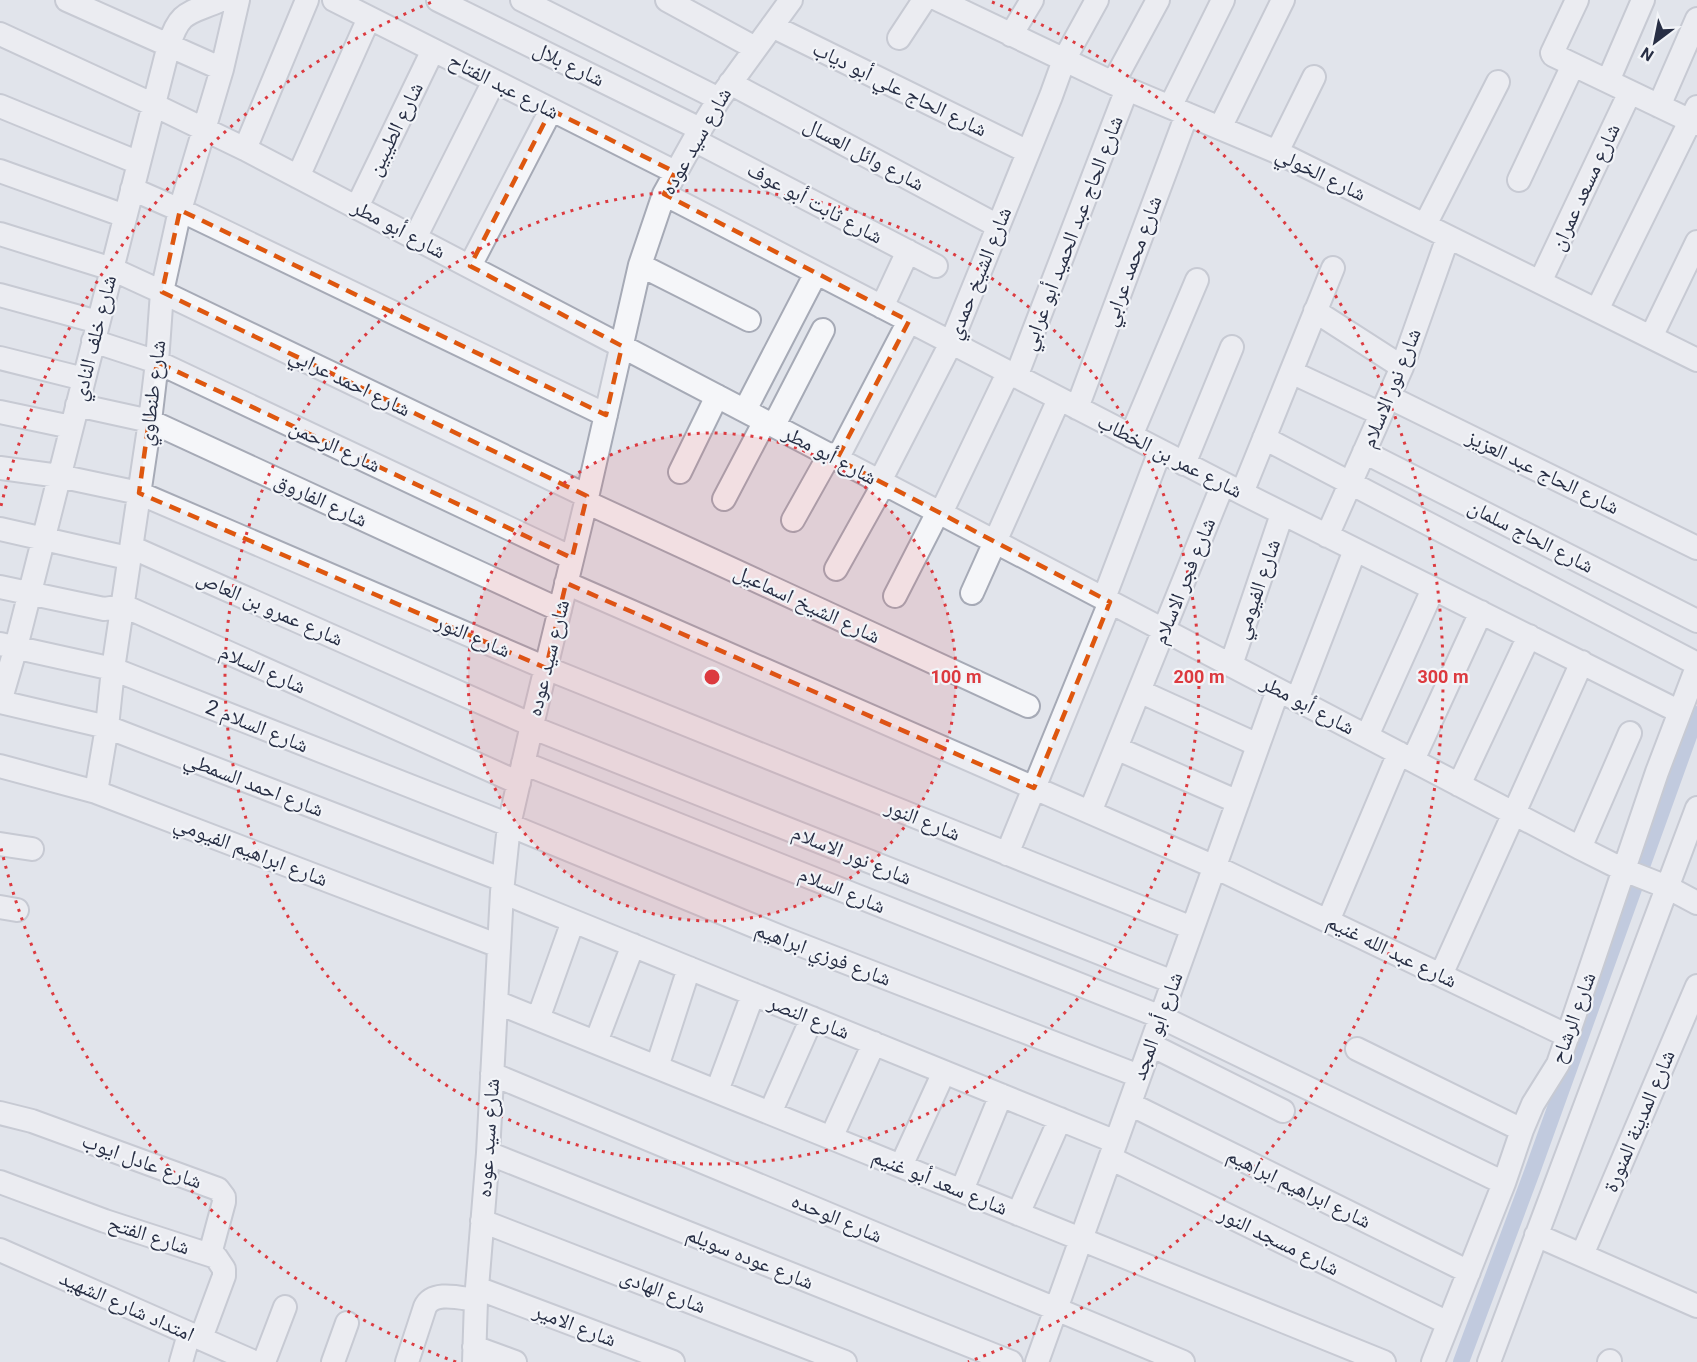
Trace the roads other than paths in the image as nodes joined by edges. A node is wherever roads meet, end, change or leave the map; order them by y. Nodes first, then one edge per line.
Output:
1 (67, 0) edge
2 (221, 0) edge
3 (238, 0) edge
4 (307, 0) edge
5 (334, 0) edge
6 (438, 0) edge
7 (667, 0) edge
8 (791, 0) edge
9 (924, 0) edge
10 (939, 0) edge
11 (1032, 0) edge
12 (1097, 0) edge
13 (1158, 0) edge
14 (1223, 0) edge
15 (1283, 0) edge
16 (1577, 0) edge
17 (1643, 0) edge
18 (527, 1) edge
19 (966, 5) edge
20 (369, 18) junction
21 (1697, 20) edge
22 (772, 26) junction
23 (0, 34) edge
24 (1011, 35) junction
25 (899, 38) dead end
26 (169, 45) junction
27 (755, 48) junction
28 (433, 50) junction
29 (1064, 60) junction
30 (1573, 64) junction
31 (222, 69) junction
32 (1314, 76) dead end
33 (494, 81) junction
34 (1608, 81) junction
35 (1498, 82) dead end
36 (1120, 86) junction
37 (725, 91) junction
38 (1630, 92) junction
39 (154, 105) junction
40 (0, 106) edge
41 (1659, 106) junction
42 (551, 110) junction
43 (1178, 111) junction
44 (1695, 118) edge
45 (203, 128) junction
46 (1220, 128) junction
47 (697, 134) junction
48 (245, 149) junction
49 (1028, 152) junction
50 (1277, 152) junction
51 (139, 163) junction
52 (0, 171) edge
53 (675, 172) junction
54 (298, 177) junction
55 (1519, 180) dead end
56 (132, 189) junction
57 (664, 194) junction
58 (357, 207) junction
59 (180, 210) junction
60 (126, 216) junction
61 (1425, 225) junction
62 (998, 226) junction
63 (0, 234) edge
64 (1448, 237) junction
65 (415, 238) junction
66 (1697, 242) edge
67 (908, 251) junction
68 (640, 265) junction
69 (470, 266) junction
70 (936, 266) dead end
71 (1333, 268) dead end
72 (112, 269) junction
73 (816, 273) junction
74 (1197, 280) dead end
75 (1540, 282) junction
76 (162, 292) junction
77 (0, 294) edge
78 (882, 307) junction
79 (1597, 310) junction
80 (1316, 311) junction
81 (749, 320) dead end
82 (909, 321) junction
83 (823, 330) dead end
84 (96, 332) junction
85 (1651, 337) junction
86 (951, 343) junction
87 (622, 346) junction
88 (1232, 347) dead end
89 (0, 358) edge
90 (1697, 360) edge
91 (157, 362) junction
92 (1402, 367) junction
93 (1291, 372) junction
94 (1012, 375) junction
95 (84, 379) junction
96 (717, 396) junction
97 (1068, 404) junction
98 (77, 405) junction
99 (1385, 406) junction
100 (745, 410) junction
101 (0, 412) edge
102 (606, 415) junction
103 (150, 421) junction
104 (770, 423) junction
105 (71, 427) junction
106 (1131, 436) junction
107 (1264, 438) junction
108 (1160, 451) junction
109 (1364, 452) junction
110 (833, 457) junction
111 (1184, 464) junction
112 (0, 468) edge
113 (680, 472) dead end
114 (59, 476) junction
115 (882, 482) junction
116 (1350, 483) junction
117 (1233, 488) junction
118 (139, 493) junction
119 (587, 499) junction
120 (724, 499) dead end
121 (940, 512) junction
122 (1282, 514) junction
123 (793, 520) dead end
124 (0, 529) edge
125 (1327, 536) junction
126 (43, 539) junction
127 (995, 541) junction
128 (1697, 548) edge
129 (1355, 550) junction
130 (131, 551) junction
131 (572, 558) junction
132 (836, 569) dead end
133 (566, 583) junction
134 (0, 587) edge
135 (1434, 589) junction
136 (972, 593) dead end
137 (29, 594) junction
138 (895, 596) dead end
139 (1107, 600) junction
140 (124, 606) junction
141 (560, 610) junction
142 (1481, 612) junction
143 (1697, 621) edge
144 (1164, 630) junction
145 (1529, 636) junction
146 (8, 645) edge
147 (1582, 662) junction
148 (1231, 665) junction
149 (1697, 665) edge
150 (546, 668) junction
151 (113, 669) junction
152 (1139, 691) junction
153 (1287, 695) junction
154 (0, 702) edge
155 (1028, 706) dead end
156 (1680, 712) junction
157 (532, 726) junction
158 (106, 727) junction
159 (1630, 733) dead end
160 (1367, 736) junction
161 (1258, 745) junction
162 (1116, 748) junction
163 (1406, 757) junction
164 (0, 766) edge
165 (521, 773) junction
166 (1459, 785) junction
167 (1034, 788) junction
168 (96, 792) junction
169 (1238, 802) junction
170 (1697, 808) edge
171 (1090, 812) junction
172 (1515, 814) junction
173 (509, 825) junction
174 (0, 844) edge
175 (1580, 848) junction
176 (32, 849) dead end
177 (1007, 854) junction
178 (1215, 867) junction
179 (1628, 872) junction
180 (1661, 884) junction
181 (502, 886) junction
182 (1697, 903) edge
183 (573, 921) junction
184 (1328, 921) junction
185 (1192, 928) junction
186 (633, 945) junction
187 (499, 946) junction
188 (689, 968) junction
189 (1441, 975) junction
190 (1173, 982) junction
191 (1697, 986) edge
192 (753, 994) junction
193 (496, 1002) junction
194 (1161, 1017) junction
195 (812, 1018) junction
196 (538, 1019) junction
197 (1568, 1036) junction
198 (596, 1042) junction
199 (874, 1043) junction
200 (1151, 1045) junction
201 (1357, 1049) dead end
202 (657, 1067) junction
203 (944, 1072) junction
204 (492, 1074) junction
205 (1139, 1076) junction
206 (717, 1091) junction
207 (1001, 1095) junction
208 (1130, 1104) junction
209 (1283, 1111) dead end
210 (0, 1113) edge
211 (770, 1113) junction
212 (1060, 1119) junction
213 (1522, 1130) junction
214 (831, 1138) junction
215 (1113, 1150) junction
216 (488, 1153) junction
217 (901, 1166) junction
218 (0, 1182) edge
219 (1504, 1183) junction
220 (962, 1191) junction
221 (1018, 1214) junction
222 (482, 1221) junction
223 (1536, 1235) junction
224 (1081, 1239) junction
225 (0, 1250) edge
226 (210, 1254) junction
227 (1582, 1255) junction
228 (1468, 1272) junction
229 (476, 1294) junction
230 (1696, 1303) edge
231 (285, 1307) dead end
232 (1055, 1309) junction
233 (346, 1323) dead end
234 (1448, 1323) junction
235 (195, 1336) junction
236 (474, 1354) edge
237 (254, 1361) edge
238 (181, 1362) edge
239 (333, 1362) edge
240 (407, 1362) edge
241 (515, 1362) edge
242 (673, 1362) edge
243 (844, 1362) edge
244 (1011, 1362) edge
245 (1037, 1362) edge
246 (1183, 1362) edge
247 (1384, 1362) edge
248 (1433, 1362) edge
249 (1489, 1362) edge

1 - 26 street
2 - 26 street, شارع خلف النادي
3 - 31 street, شارع طنطاوي
4 - 48 street
5 - 20 street, شارع عبد الفتاح
6 - 47 street, شارع بلال
7 - 27 street
8 - 22 street, شارع سيد عوده
9 - 25 street
10 - 19 street, شارع الخولي
11 - 24 street
12 - 29 street, شارع الشيخ حمدي
13 - 36 street, شارع الحاج عبد الحميد أبو عرابي
14 - 43 street, شارع محمد عرابي
15 - 46 street
16 - 30 street
17 - 34 street
18 - 37 street, شارع وائل العسال
19 - 24 street, شارع الخولي
20 - 28 street, شارع عبد الفتاح
20 - 54 street
21 - 41 street
22 - 27 street, شارع سيد عوده
22 - 49 street, شارع الحاج علي أبو دياب
23 - 39 street, شارع أبو مطر
24 - 29 street, شارع الخولي
26 - 31 street
26 - 39 street, شارع خلف النادي
27 - 37 street, شارع سيد عوده
28 - 33 street, شارع عبد الفتاح
28 - 58 street, شارع الطيبين
29 - 36 street, شارع الخولي
29 - 49 street, شارع الشيخ حمدي
30 - 34 street
30 - 55 street
31 - 45 street, شارع طنطاوي
32 - 50 street
33 - 42 street, شارع عبد الفتاح
33 - 65 street
34 - 38 street
35 - 61 street
36 - 43 street, شارع الخولي
36 - 94 street, شارع الحاج عبد الحميد أبو عرابي
37 - 47 street, شارع سيد عوده
37 - 62 street, شارع وائل العسال
38 - 41 street
38 - 75 street, شارع مسعد عمران
39 - 45 street, شارع أبو مطر
39 - 51 street, شارع خلف النادي
40 - 51 street
41 - 44 street
42 - 53 street, شارع عبد الفتاح
42 - 69 street
43 - 46 street, شارع الخولي
43 - 97 street, شارع محمد عرابي
44 - 79 street
45 - 48 street, شارع أبو مطر
45 - 59 street, شارع طنطاوي
46 - 50 street, شارع الخولي
47 - 53 street, شارع سيد عوده
47 - 67 street, شارع ثابت أبو عوف
48 - 54 street, شارع أبو مطر
49 - 62 street, شارع الشيخ حمدي
50 - 61 street, شارع الخولي
51 - 56 street, شارع خلف النادي
52 - 60 street
53 - 57 street, شارع سيد عوده
54 - 58 street, شارع أبو مطر
56 - 59 street
56 - 60 street, شارع خلف النادي
57 - 68 street, شارع سيد عوده
57 - 73 street, شارع عمر بن الخطاب
58 - 65 street, شارع أبو مطر
59 - 76 street, شارع طنطاوي
59 - 102 street
60 - 72 street, شارع خلف النادي
61 - 64 street, شارع الخولي
62 - 86 street, شارع الشيخ حمدي
63 - 72 street, شارع احمد عرابي
64 - 75 street, شارع الخولي
64 - 92 street, شارع نور الاسلام
65 - 69 street, شارع أبو مطر
66 - 85 street
67 - 70 street, شارع ثابت أبو عوف
67 - 78 street
68 - 81 street
68 - 87 street, شارع سيد عوده
69 - 87 street, شارع أبو مطر
71 - 80 street
72 - 76 street, شارع احمد عرابي
72 - 84 street, شارع خلف النادي
73 - 78 street, شارع عمر بن الخطاب
73 - 100 street
74 - 106 street
75 - 79 street, شارع الخولي
76 - 91 street, شارع طنطاوي
76 - 119 street, شارع احمد عرابي
77 - 84 street, شارع الرحمن
78 - 82 street, شارع عمر بن الخطاب
79 - 85 street, شارع الخولي
80 - 92 street
80 - 93 street
82 - 86 street, شارع عمر بن الخطاب
82 - 110 street
83 - 104 street
84 - 91 street, شارع الرحمن
84 - 95 street, شارع خلف النادي
85 - 90 street, شارع الخولي
86 - 94 street, شارع عمر بن الخطاب
86 - 115 street, شارع الشيخ حمدي
87 - 96 street, شارع أبو مطر
87 - 102 street, شارع سيد عوده
88 - 111 street
89 - 95 street
91 - 103 street, شارع طنطاوي
91 - 131 street, شارع الرحمن
92 - 99 street, شارع نور الاسلام
93 - 99 street, شارع الحاج عبد العزيز
93 - 107 street
94 - 97 street, شارع عمر بن الخطاب
94 - 121 street, شارع الحاج عبد الحميد أبو عرابي
95 - 98 street, شارع خلف النادي
96 - 100 street, شارع أبو مطر
96 - 113 street
97 - 106 street, شارع عمر بن الخطاب
97 - 127 street, شارع محمد عرابي
98 - 103 street, شارع الفاروق
98 - 105 street, شارع خلف النادي
99 - 109 street, شارع نور الاسلام
99 - 128 street, شارع الحاج عبد العزيز
100 - 104 street, شارع أبو مطر
101 - 105 street
102 - 119 street, شارع سيد عوده
103 - 118 street, شارع طنطاوي
103 - 141 street, شارع الفاروق
104 - 110 street, شارع أبو مطر
104 - 120 street
105 - 114 street, شارع خلف النادي
106 - 108 street, شارع عمر بن الخطاب
107 - 116 street
107 - 117 street
108 - 111 street, شارع عمر بن الخطاب
108 - 139 street
109 - 116 street, شارع نور الاسلام
109 - 143 street, شارع الحاج سلمان
110 - 115 street, شارع أبو مطر
110 - 123 street
111 - 117 street, شارع عمر بن الخطاب
112 - 114 street, شارع النور
114 - 118 street, شارع النور
114 - 126 street, شارع خلف النادي
115 - 121 street, شارع أبو مطر
115 - 132 street, شارع الشيخ حمدي
116 - 125 street, شارع نور الاسلام
116 - 149 street
117 - 122 street, شارع عمر بن الخطاب
117 - 144 street, شارع فجر الاسلام
118 - 130 street, شارع طنطاوي
118 - 150 street, شارع النور
119 - 131 street, شارع سيد عوده
119 - 155 street, شارع الشيخ اسماعيل
121 - 127 street, شارع أبو مطر
121 - 138 street, شارع الحاج عبد الحميد أبو عرابي
122 - 125 street, شارع عمر بن الخطاب
122 - 148 street, شارع الفيومي
124 - 126 street, شارع عمرو بن العاص
125 - 129 street, شارع عمر بن الخطاب
126 - 130 street, شارع عمرو بن العاص
126 - 137 street, شارع خلف النادي
127 - 136 street, شارع محمد عرابي
127 - 139 street, شارع أبو مطر
129 - 135 street, شارع عمر بن الخطاب
129 - 153 street, شارع أبو المجد
130 - 140 street, شارع طنطاوي
130 - 157 street, شارع عمرو بن العاص
131 - 133 street, شارع سيد عوده
133 - 141 street, شارع سيد عوده
133 - 167 street, شارع عبد الله غنيم
134 - 137 street, شارع السلام
135 - 142 street, شارع عمر بن الخطاب
135 - 160 street
137 - 140 street, شارع السلام
137 - 146 street, شارع خلف النادي
139 - 144 street, شارع أبو مطر
139 - 167 street
140 - 151 street, شارع طنطاوي
140 - 165 street, شارع السلام
141 - 150 street, شارع سيد عوده
142 - 145 street, شارع عمر بن الخطاب
142 - 163 street
144 - 148 street, شارع أبو مطر
144 - 152 street, شارع فجر الاسلام
145 - 147 street, شارع عمر بن الخطاب
145 - 166 street
146 - 151 street, شارع السلام 2
146 - 154 street, شارع خلف النادي
147 - 156 street, شارع عمر بن الخطاب
147 - 172 street
148 - 153 street, شارع أبو مطر
149 - 156 street, شارع الرشاح
150 - 157 street, شارع سيد عوده
150 - 177 street, شارع النور
151 - 158 street, شارع طنطاوي
151 - 173 street, شارع السلام 2
152 - 161 street
152 - 162 street, شارع فجر الاسلام
153 - 160 street, شارع أبو مطر
153 - 161 street, شارع أبو المجد
154 - 158 street, شارع احمد السمطي
156 - 179 street, شارع الرشاح
157 - 165 street, شارع سيد عوده
157 - 190 street, شارع نور الاسلام
158 - 168 street, شارع طنطاوي
158 - 181 street, شارع احمد السمطي
159 - 175 street
160 - 163 street, شارع أبو مطر
161 - 169 street, شارع أبو المجد
162 - 169 street
162 - 171 street, شارع فجر الاسلام
163 - 166 street, شارع أبو مطر
163 - 184 street
164 - 168 street, شارع ابراهيم الفيومي
165 - 173 street, شارع سيد عوده
165 - 194 street, شارع السلام
166 - 172 street, شارع أبو مطر
167 - 171 street, شارع عبد الله غنيم
167 - 177 street
168 - 187 street, شارع ابراهيم الفيومي
169 - 178 street, شارع أبو المجد
170 - 180 street, شارع الرشاح
171 - 178 street, شارع عبد الله غنيم
172 - 175 street, شارع أبو مطر
172 - 189 street
173 - 181 street, شارع سيد عوده
173 - 205 street, شارع فوزي ابراهيم
174 - 176 street
175 - 179 street, شارع أبو مطر
177 - 185 street, شارع النور
178 - 184 street, شارع عبد الله غنيم
178 - 185 street, شارع أبو المجد
179 - 180 street, شارع أبو مطر
179 - 197 street, شارع الرشاح
180 - 182 street, شارع أبو مطر
180 - 223 street, شارع الرشاح
181 - 183 street, شارع النصر
181 - 187 street, شارع سيد عوده
183 - 186 street, شارع النصر
183 - 196 street
184 - 189 street, شارع عبد الله غنيم
185 - 190 street, شارع أبو المجد
186 - 188 street, شارع النصر
186 - 198 street
187 - 193 street, شارع سيد عوده
188 - 192 street, شارع النصر
188 - 202 street
189 - 197 street, شارع عبد الله غنيم
190 - 194 street, شارع أبو المجد
191 - 227 street, شارع المدينة المنورة
192 - 195 street, شارع النصر
192 - 206 street
193 - 196 street, شارع سعد أبو غنيم
193 - 204 street, شارع سيد عوده
194 - 200 street, شارع أبو المجد
194 - 219 street, شارع السلام
195 - 199 street, شارع النصر
195 - 211 street
196 - 198 street, شارع سعد أبو غنيم
197 - 213 street, شارع الرشاح
198 - 202 street, شارع سعد أبو غنيم
199 - 203 street, شارع النصر
199 - 214 street
200 - 205 street, شارع أبو المجد
200 - 209 street
201 - 213 street
202 - 206 street, شارع سعد أبو غنيم
203 - 207 street, شارع النصر
203 - 217 street
204 - 216 street, شارع سيد عوده
204 - 232 street, شارع الوحده
205 - 208 street, شارع أبو المجد
206 - 211 street, شارع سعد أبو غنيم
207 - 212 street, شارع النصر
207 - 220 street
208 - 215 street, شارع أبو المجد
208 - 228 street, شارع ابراهيم ابراهيم
210 - 226 street, شارع عادل ايوب
211 - 214 street, شارع سعد أبو غنيم
212 - 215 street, شارع النصر
212 - 221 street
213 - 219 street, شارع الرشاح
214 - 217 street, شارع سعد أبو غنيم
215 - 224 street, شارع أبو المجد
215 - 234 street, شارع مسجد النور
216 - 222 street, شارع سيد عوده
216 - 244 street, شارع عوده سويلم
217 - 220 street, شارع سعد أبو غنيم
218 - 226 street, شارع الفتح
219 - 228 street, شارع الرشاح
220 - 221 street, شارع سعد أبو غنيم
221 - 224 street, شارع سعد أبو غنيم
222 - 229 street, شارع سيد عوده
222 - 243 street, شارع الهادى
223 - 227 street
223 - 249 street, شارع الرشاح
224 - 232 street, شارع أبو المجد
224 - 247 street, شارع سعد أبو غنيم
225 - 235 street, امتداد شارع الشهيد
226 - 235 street, شارع الفتح
227 - 230 street
228 - 234 street, شارع الرشاح
229 - 236 street, شارع سيد عوده
229 - 240 street, شارع الامير
229 - 242 street, شارع الامير
231 - 237 street
232 - 245 street, شارع أبو المجد
232 - 246 street, شارع الوحده
233 - 239 street
234 - 248 street, شارع الرشاح
235 - 237 street, امتداد شارع الشهيد
235 - 238 street, شارع الفتح
236 - 241 street

